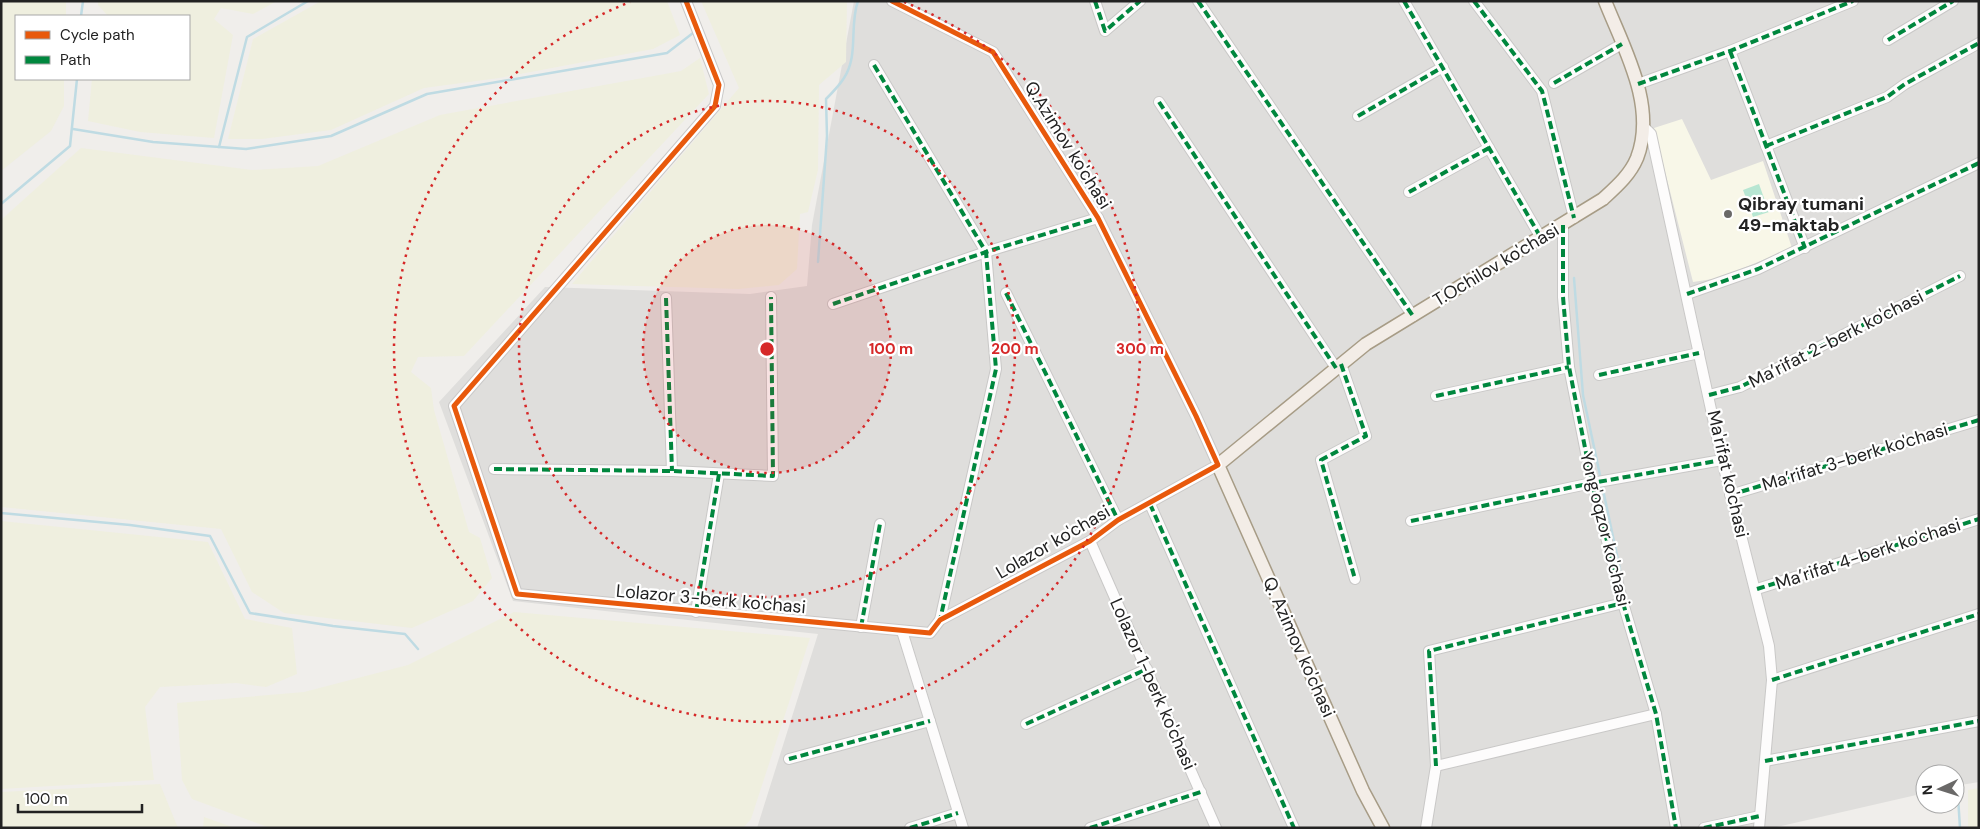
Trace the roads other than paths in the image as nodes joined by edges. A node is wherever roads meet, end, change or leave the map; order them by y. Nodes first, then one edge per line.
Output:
1 (686, 1) edge
2 (892, 1) edge
3 (1094, 1) edge
4 (1140, 1) edge
5 (1198, 1) edge
6 (1404, 1) edge
7 (1474, 1) edge
8 (1605, 1) edge
9 (1853, 1) edge
10 (1953, 1) edge
11 (1888, 40) dead end
12 (1979, 43) edge
13 (1622, 44) junction
14 (1730, 51) junction
15 (874, 65) dead end
16 (1442, 67) junction
17 (1554, 83) dead end
18 (1638, 84) junction
19 (1159, 102) dead end
20 (1358, 116) dead end
21 (1642, 126) junction
22 (1766, 146) junction
23 (1489, 148) junction
24 (1979, 163) edge
25 (1409, 192) dead end
26 (1098, 218) junction
27 (1574, 218) junction
28 (1563, 225) junction
29 (1541, 238) junction
30 (1805, 248) junction
31 (986, 252) junction
32 (1960, 276) dead end
33 (1006, 293) dead end
34 (1688, 294) junction
35 (771, 297) dead end
36 (666, 298) dead end
37 (833, 304) dead end
38 (1413, 316) junction
39 (1699, 353) junction
40 (1339, 366) junction
41 (1569, 367) junction
42 (1599, 374) dead end
43 (1709, 395) junction
44 (1436, 396) dead end
45 (1979, 420) edge
46 (1722, 460) junction
47 (1218, 465) junction
48 (494, 469) dead end
49 (672, 471) junction
50 (720, 474) junction
51 (1592, 483) junction
52 (1730, 495) junction
53 (1150, 504) junction
54 (1979, 519) edge
55 (1118, 520) junction
56 (1411, 521) dead end
57 (880, 524) dead end
58 (1090, 540) junction
59 (1355, 579) dead end
60 (1757, 589) junction
61 (1623, 603) junction
62 (696, 612) junction
63 (1979, 614) edge
64 (940, 620) junction
65 (861, 627) junction
66 (902, 632) junction
67 (1147, 669) junction
68 (1772, 680) junction
69 (1656, 714) junction
70 (930, 721) junction
71 (1979, 721) edge
72 (1026, 724) dead end
73 (789, 759) dead end
74 (1765, 761) junction
75 (1436, 766) junction
76 (1201, 792) junction
77 (958, 813) junction
78 (1760, 816) junction
79 (910, 828) edge
80 (963, 828) edge
81 (1090, 828) edge
82 (1216, 828) edge
83 (1294, 828) edge
84 (1384, 828) edge
85 (1426, 828) edge
86 (1676, 828) edge
87 (1704, 828) edge
88 (1759, 828) edge

1 - 62 street, Lolazor 3-berk ko'chasi
2 - 26 street, Q.Azimov ko'chasi
3 - 4 street
5 - 38 street
6 - 16 street
7 - 27 street
8 - 13 main road, T.Ochilov ko'chasi
9 - 14 street
10 - 11 street
12 - 22 street
13 - 17 street
13 - 18 main road, T.Ochilov ko'chasi
14 - 18 street
14 - 22 street
15 - 31 street
16 - 20 street
16 - 23 street
18 - 21 main road, T.Ochilov ko'chasi
19 - 40 street
21 - 27 main road, T.Ochilov ko'chasi
21 - 34 street, Ma'rifat ko'chasi
22 - 30 street
23 - 25 street
23 - 29 street
24 - 30 street
26 - 31 street
26 - 47 street, Q.Azimov ko'chasi
27 - 28 main road, T.Ochilov ko'chasi
28 - 29 main road, T.Ochilov ko'chasi
28 - 41 street, Yong'oqzor ko'chasi
29 - 38 main road, T.Ochilov ko'chasi
30 - 34 street
31 - 37 street
31 - 64 street
32 - 43 street, Ma’rifat 2-berk ko'chasi
33 - 55 street
34 - 39 street, Ma'rifat ko'chasi
35 - 50 street
36 - 49 street
38 - 40 main road, T.Ochilov ko'chasi
39 - 42 street
39 - 43 street, Ma'rifat ko'chasi
40 - 47 main road, T.Ochilov ko'chasi
40 - 59 street
41 - 44 street
41 - 51 street, Yong'oqzor ko'chasi
43 - 46 street, Ma'rifat ko'chasi
45 - 52 street, Ma’rifat 3-berk ko'chasi
46 - 51 street
46 - 52 street, Ma'rifat ko'chasi
47 - 53 street, Lolazor ko'chasi
47 - 84 main road, Q. Azimov ko'chasi
48 - 49 street
49 - 50 street
50 - 62 street
51 - 56 street
51 - 61 street, Yong'oqzor ko'chasi
52 - 60 street, Ma'rifat ko'chasi
53 - 55 street, Lolazor ko'chasi
53 - 83 street
54 - 60 street, Ma’rifat 4-berk ko'chasi
55 - 58 street, Lolazor ko'chasi
57 - 65 street
58 - 64 street, Lolazor ko'chasi
58 - 67 street, Lolazor 1-berk ko'chasi
60 - 68 street, Ma'rifat ko'chasi
61 - 69 street, Yong'oqzor ko'chasi
61 - 75 street
62 - 65 street, Lolazor 3-berk ko'chasi
63 - 68 street
64 - 66 street, Lolazor ko'chasi
65 - 66 street, Lolazor 3-berk ko'chasi
66 - 70 street
67 - 72 street
67 - 76 street, Lolazor 1-berk ko'chasi
68 - 74 street, Ma'rifat ko'chasi
69 - 75 street
69 - 86 street, Yong'oqzor ko'chasi
70 - 73 street
70 - 77 street
71 - 74 street
74 - 78 street, Ma'rifat ko'chasi
75 - 85 street
76 - 81 street
76 - 82 street, Lolazor 1-berk ko'chasi
77 - 79 street
77 - 80 street
78 - 87 street
78 - 88 street, Ma'rifat ko'chasi

